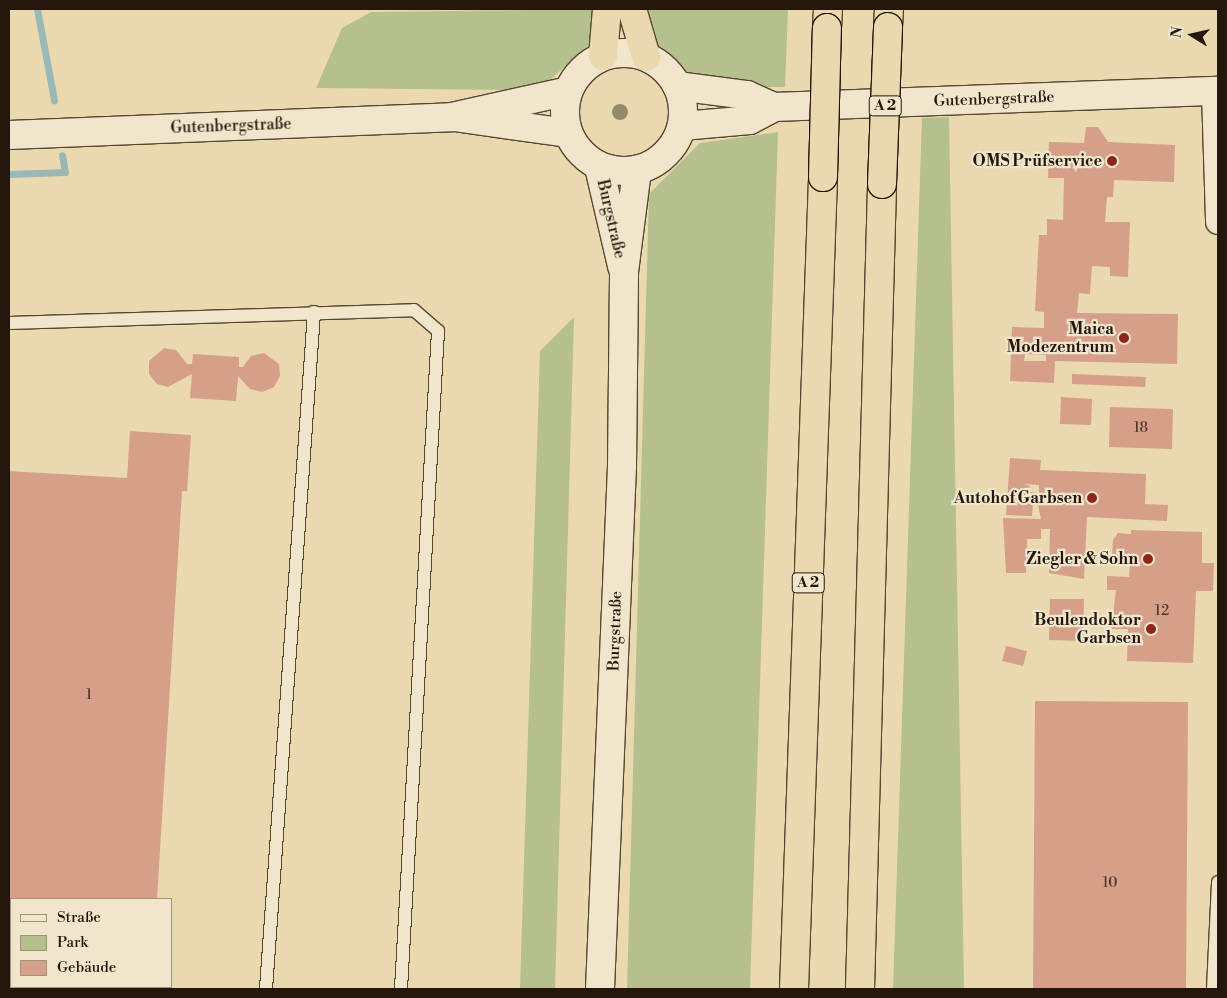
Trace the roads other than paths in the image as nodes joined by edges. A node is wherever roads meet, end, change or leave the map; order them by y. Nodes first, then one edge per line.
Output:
1 (607, 9) edge
2 (632, 9) edge
3 (827, 18) edge
4 (889, 18) edge
5 (603, 56) junction
6 (646, 57) junction
7 (677, 86) junction
8 (568, 91) junction
9 (1216, 91) edge
10 (774, 107) junction
11 (452, 117) junction
12 (682, 126) junction
13 (568, 133) junction
14 (9, 135) edge
15 (599, 167) junction
16 (636, 171) junction
17 (1218, 222) edge
18 (624, 272) junction
19 (314, 312) junction
20 (9, 324) edge
21 (1218, 882) edge
22 (266, 989) edge
23 (401, 989) edge
24 (600, 989) edge
25 (794, 989) edge
26 (860, 989) edge
27 (1213, 989) edge

1 - 5 highway
2 - 6 highway
3 - 25 highway, A 2, bridge
4 - 26 highway, A 2, bridge
5 - 6 main road
5 - 8 main road
6 - 7 main road
7 - 10 main road, Gutenbergstraße
7 - 12 main road
8 - 11 main road, Gutenbergstraße
8 - 13 main road
9 - 10 main road, Gutenbergstraße
9 - 17 street, Gutenbergstraße
10 - 12 main road, Gutenbergstraße
11 - 13 main road, Gutenbergstraße
11 - 14 main road, Gutenbergstraße
12 - 16 main road
13 - 15 main road
15 - 16 main road
15 - 18 main road, Burgstraße
16 - 18 main road, Burgstraße
18 - 24 main road, Burgstraße
19 - 20 lane
19 - 22 lane
19 - 23 lane
21 - 27 lane

